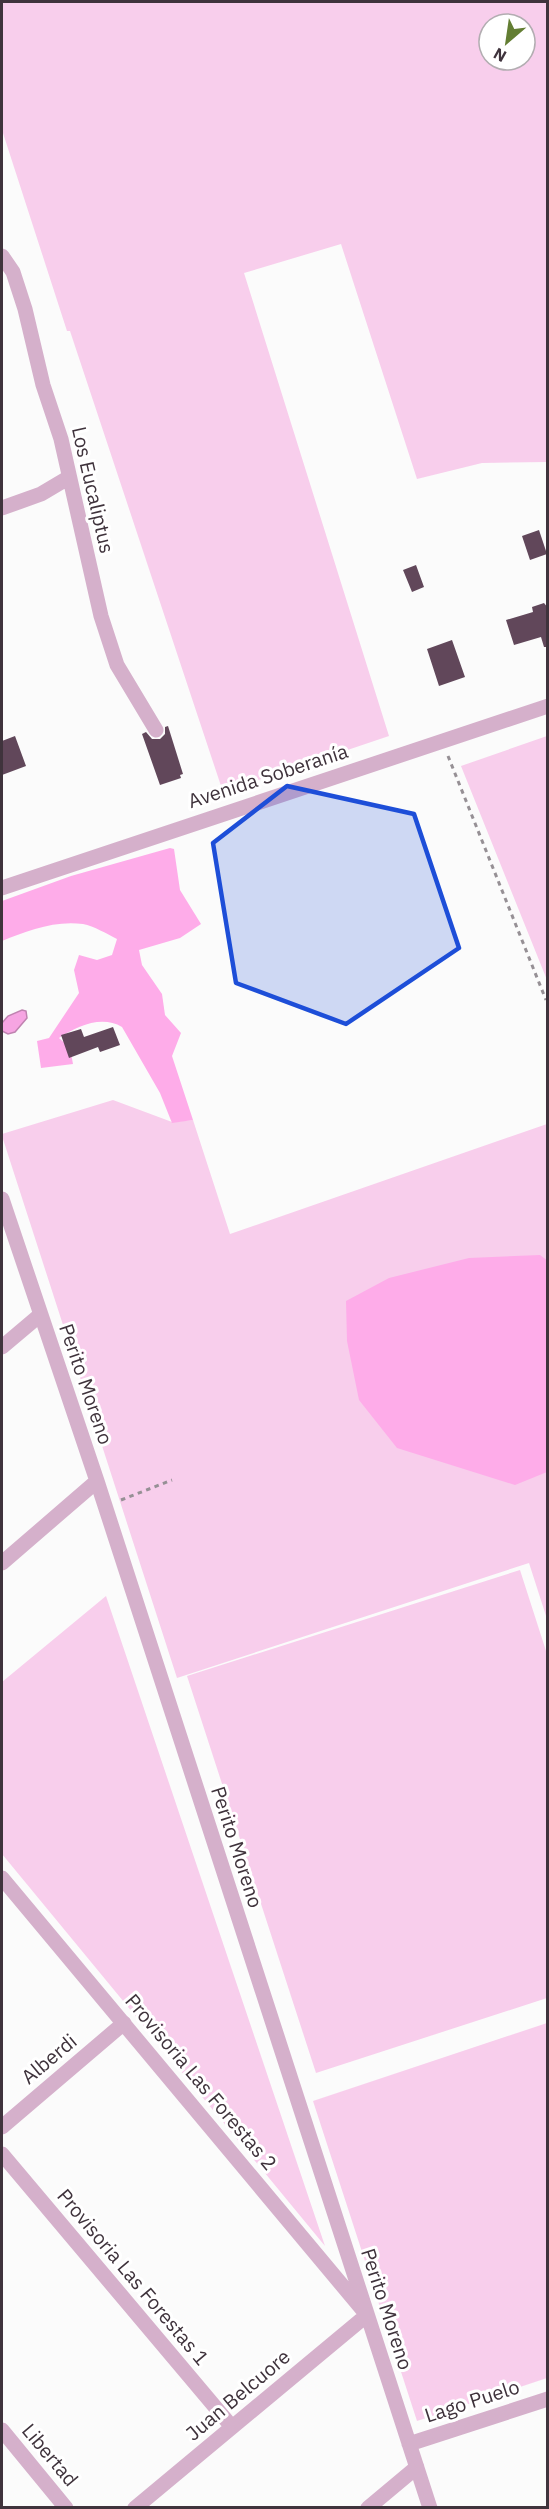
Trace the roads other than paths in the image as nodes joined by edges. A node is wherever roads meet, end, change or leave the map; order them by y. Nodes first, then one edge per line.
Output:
1 (2, 256) edge
2 (68, 478) junction
3 (2, 508) edge
4 (548, 706) edge
5 (156, 730) dead end
6 (2, 888) edge
7 (2, 1199) edge
8 (40, 1315) junction
9 (2, 1347) edge
10 (97, 1481) junction
11 (2, 1563) edge
12 (2, 1878) edge
13 (124, 2023) junction
14 (2, 2127) edge
15 (2, 2154) edge
16 (367, 2315) junction
17 (548, 2399) edge
18 (232, 2427) junction
19 (2, 2430) edge
20 (409, 2444) junction
21 (417, 2467) junction
22 (66, 2508) edge
23 (135, 2508) edge
24 (368, 2508) edge
25 (430, 2508) edge

1 - 2 street, Los Eucaliptus
2 - 3 street
2 - 5 street, Los Eucaliptus
4 - 6 street, Avenida Soberanía
7 - 8 street, Perito Moreno
8 - 9 street
8 - 10 street, Perito Moreno
10 - 11 street
10 - 16 street, Perito Moreno
12 - 13 street, Provisoria Las Forestas 2
13 - 14 street, Alberdi
13 - 16 street, Provisoria Las Forestas 2
15 - 18 street, Provisoria Las Forestas 1
16 - 18 street, Juan Belcuore
16 - 20 street, Perito Moreno
17 - 20 street, Lago Puelo
18 - 23 street, Juan Belcuore
19 - 22 street, Libertad
20 - 21 street, Perito Moreno
21 - 24 street
21 - 25 street, Perito Moreno

